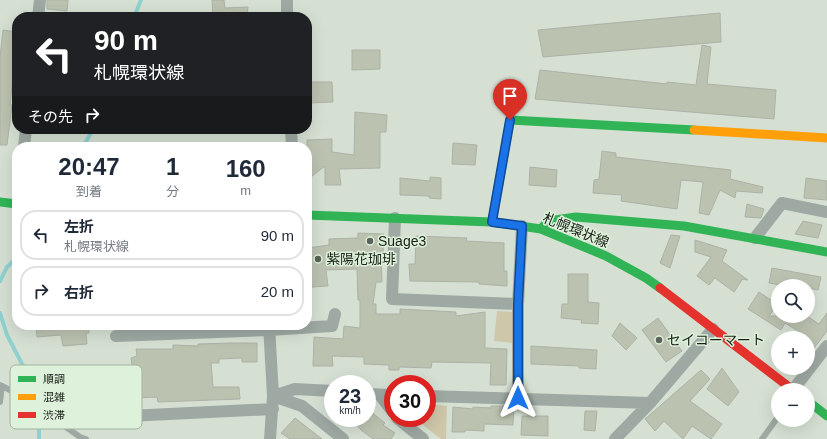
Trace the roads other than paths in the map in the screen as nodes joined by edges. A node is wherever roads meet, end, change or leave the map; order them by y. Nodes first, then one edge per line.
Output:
1 (40, 0) edge
2 (287, 0) edge
3 (39, 12) edge
4 (287, 12) edge
5 (827, 138) edge
6 (0, 202) edge
7 (12, 203) edge
8 (827, 212) edge
9 (312, 215) edge
10 (394, 218) junction
11 (492, 222) junction
12 (522, 226) junction
13 (541, 229) junction
14 (756, 238) junction
15 (827, 252) edge
16 (518, 304) junction
17 (335, 314) dead end
18 (312, 327) edge
19 (713, 329) junction
20 (231, 330) edge
21 (269, 330) edge
22 (116, 336) dead end
23 (827, 346) edge
24 (784, 383) edge
25 (798, 383) edge
26 (1, 385) edge
27 (10, 390) edge
28 (324, 391) edge
29 (376, 395) edge
30 (380, 395) junction
31 (384, 395) edge
32 (273, 396) junction
33 (436, 396) edge
34 (518, 398) junction
35 (384, 400) edge
36 (0, 402) edge
37 (650, 403) junction
38 (815, 407) edge
39 (273, 409) junction
40 (142, 415) edge
41 (827, 416) edge
42 (408, 427) edge
43 (771, 427) edge
44 (69, 429) edge
45 (86, 439) edge
46 (270, 439) edge
47 (343, 439) edge
48 (422, 439) edge
49 (615, 439) edge
50 (762, 439) edge

1 - 3 street
2 - 4 street
5 - 11 street
6 - 7 street
8 - 14 street
9 - 10 street, 札幌環状線
10 - 11 street, 札幌環状線
10 - 16 street
11 - 12 street, 札幌環状線
12 - 13 street, 札幌環状線
12 - 16 street
13 - 14 street
13 - 19 street, 札幌環状線
14 - 15 street
16 - 34 street
17 - 18 street
19 - 24 street, 札幌環状線
19 - 37 street
20 - 22 street
21 - 32 street
23 - 25 street
26 - 27 lane
26 - 36 lane
28 - 32 street
29 - 30 street
30 - 31 street
30 - 35 street
32 - 39 street
32 - 47 street
33 - 34 street
34 - 37 street
37 - 49 street
38 - 41 street
39 - 40 street
39 - 46 street
42 - 48 street
43 - 50 lane
44 - 45 lane

